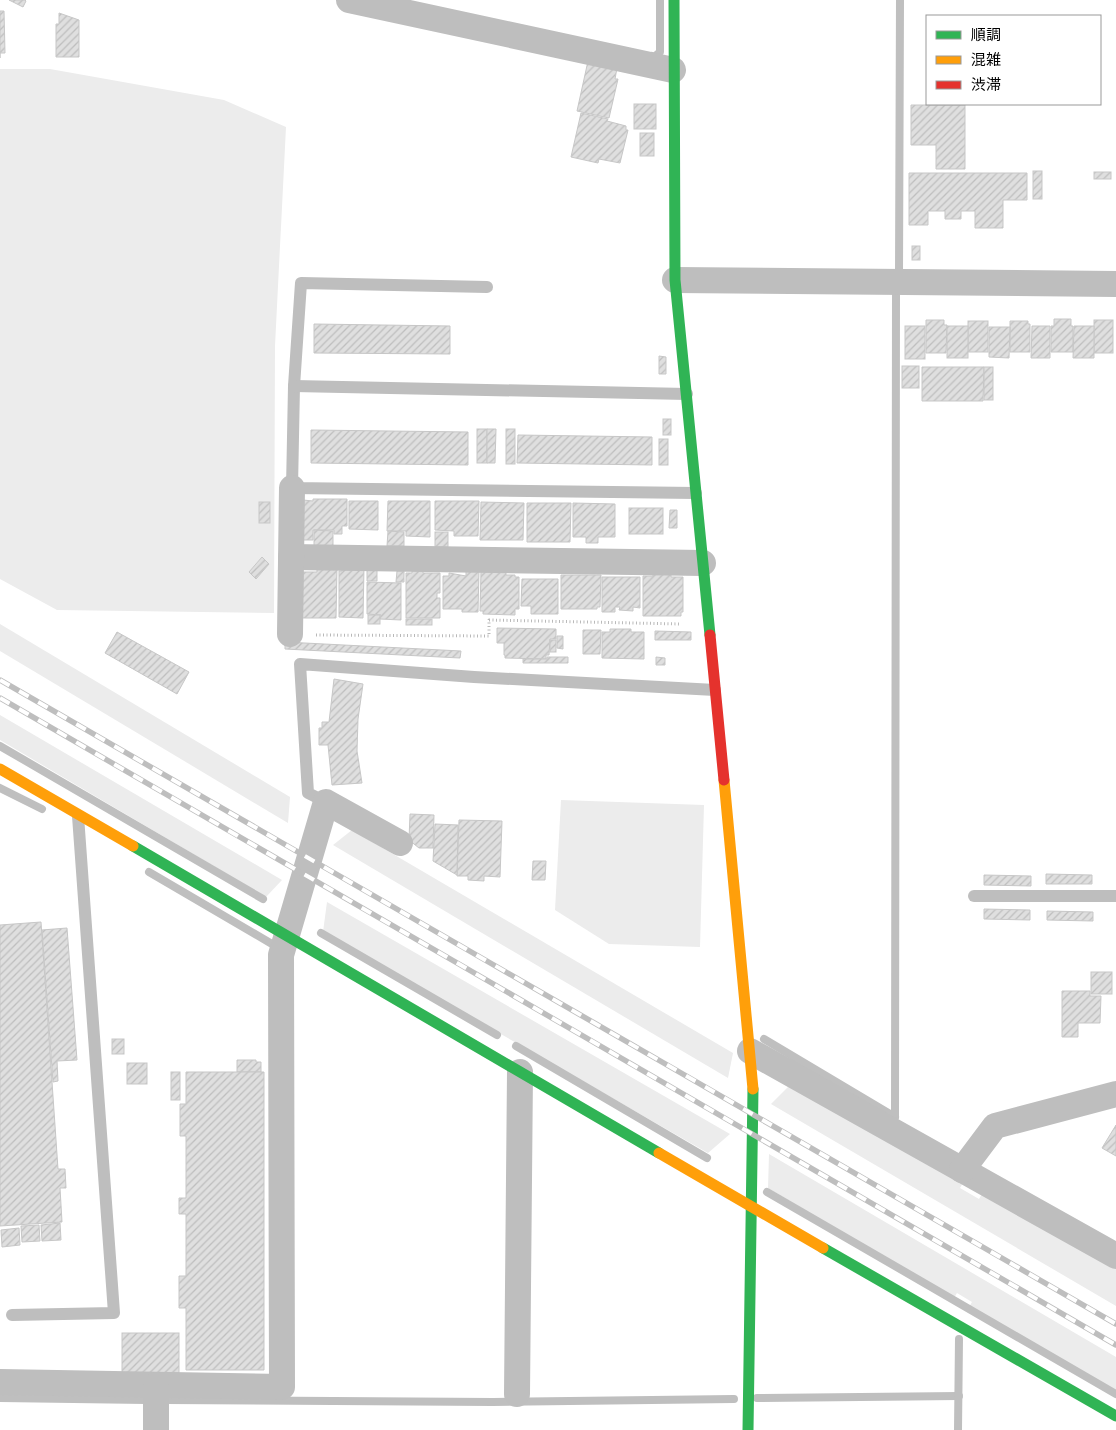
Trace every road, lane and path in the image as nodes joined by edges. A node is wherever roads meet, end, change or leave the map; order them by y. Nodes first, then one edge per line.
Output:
1 (349, 0) edge
2 (674, 0) edge
3 (673, 70) junction
4 (675, 280) junction
5 (1116, 284) edge
6 (487, 287) dead end
7 (294, 386) junction
8 (687, 394) junction
9 (292, 488) junction
10 (696, 493) junction
11 (291, 556) junction
12 (703, 564) junction
13 (709, 625) junction
14 (290, 634) joint
15 (715, 690) junction
16 (0, 769) edge
17 (326, 802) junction
18 (78, 814) junction
19 (400, 843) dead end
20 (974, 896) dead end
21 (1116, 896) edge
22 (287, 936) junction
23 (750, 1051) junction
24 (520, 1072) junction
25 (1116, 1094) edge
26 (962, 1170) junction
27 (751, 1206) junction
28 (1116, 1256) edge
29 (12, 1315) dead end
30 (0, 1382) edge
31 (156, 1385) junction
32 (517, 1394) dead end
33 (1116, 1416) edge
34 (156, 1430) edge
35 (748, 1430) edge

1 - 3 street
2 - 3 street
3 - 4 street
4 - 5 street
4 - 8 street
6 - 7 lane
7 - 8 lane
7 - 9 lane
8 - 10 street
9 - 10 lane
9 - 11 street
10 - 12 street
11 - 12 street
11 - 14 street
12 - 13 street
13 - 14 path
13 - 15 street
15 - 17 lane
15 - 23 street
16 - 18 street
17 - 19 street
17 - 22 street
18 - 22 street
18 - 29 lane
20 - 21 lane
22 - 24 street
22 - 31 street
23 - 26 street
23 - 27 street
24 - 27 street
24 - 32 street
25 - 26 street
26 - 28 street
27 - 33 street
27 - 35 street
30 - 31 street
31 - 34 street

